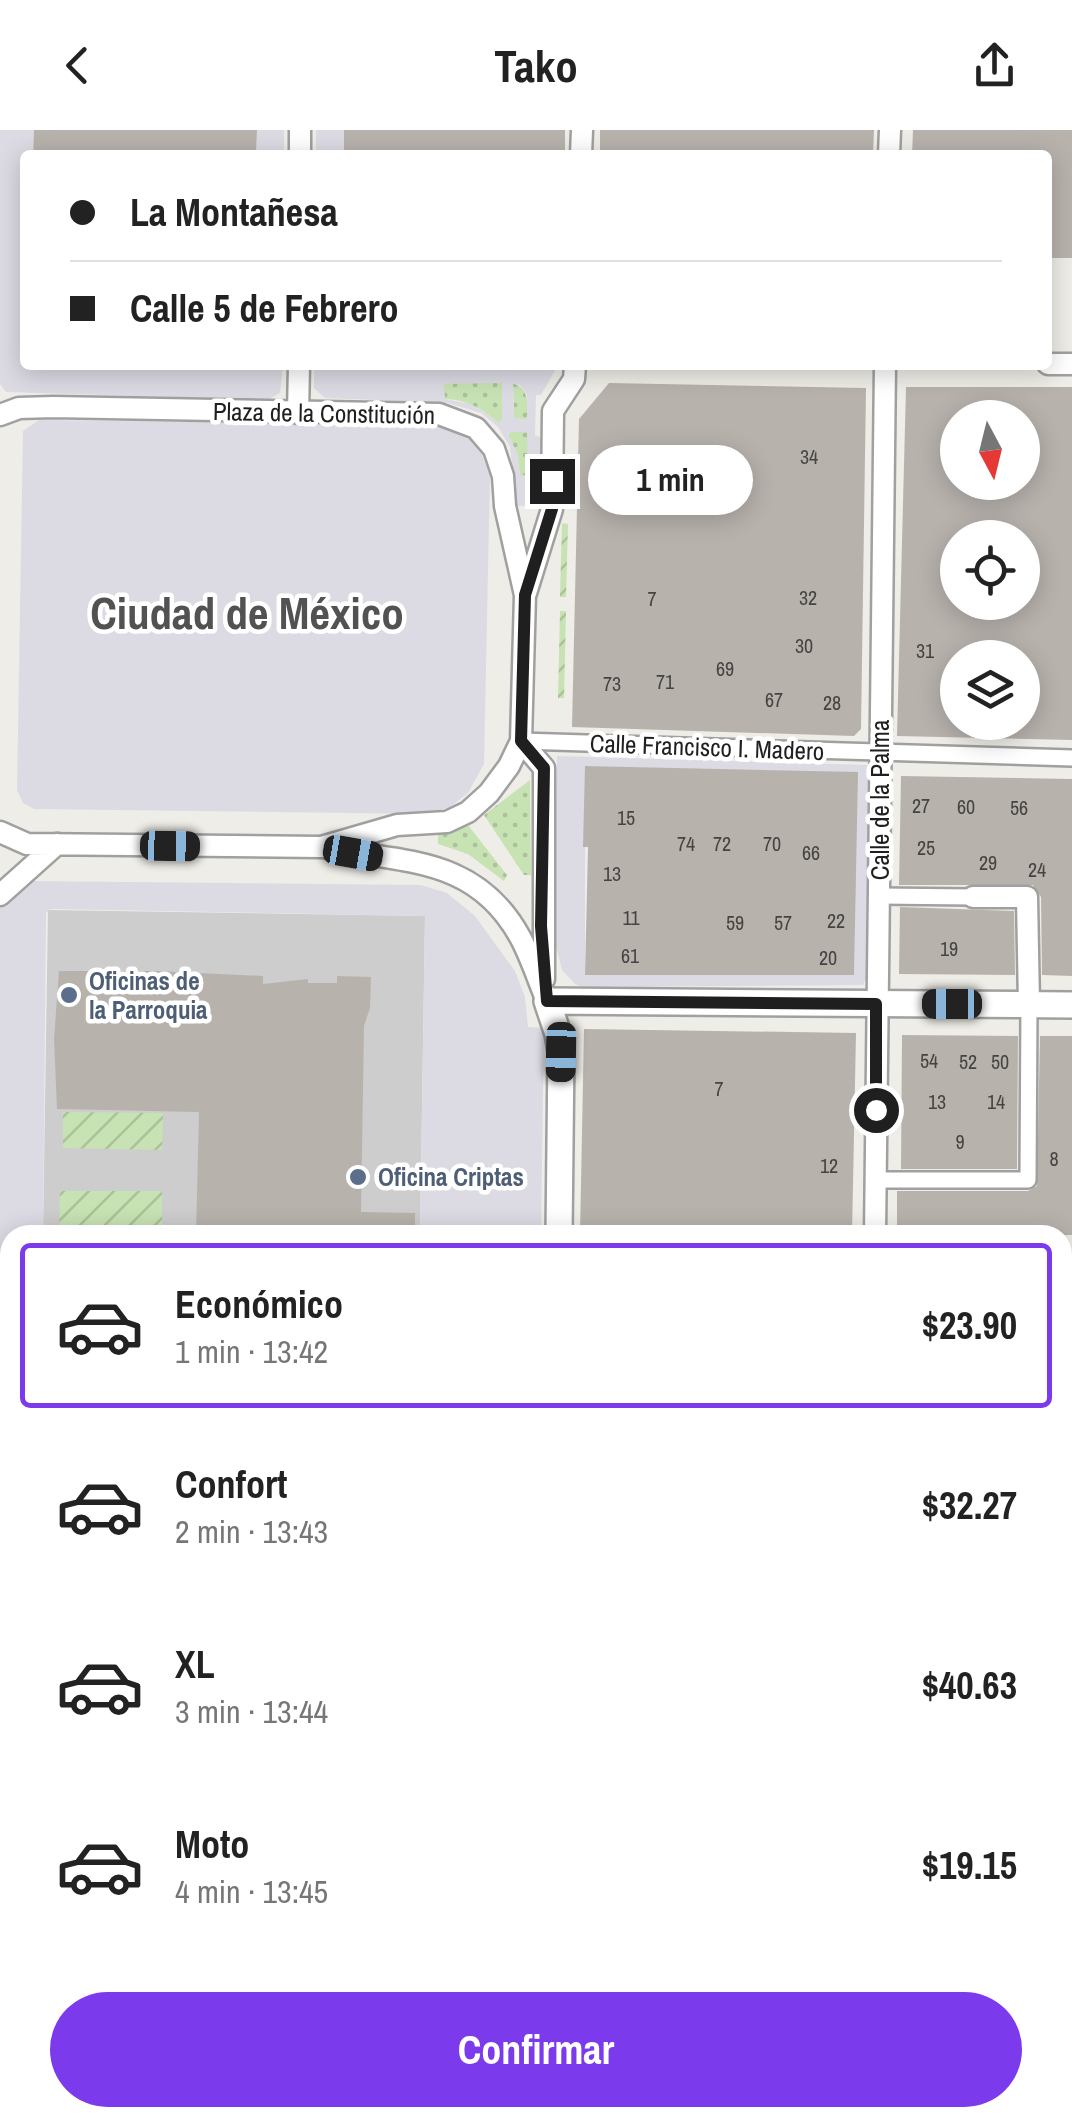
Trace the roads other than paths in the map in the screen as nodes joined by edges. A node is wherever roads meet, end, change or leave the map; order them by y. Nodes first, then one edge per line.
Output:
1 (299, 370) edge
2 (574, 370) edge
3 (885, 370) edge
4 (298, 412) junction
5 (0, 415) edge
6 (525, 595) junction
7 (521, 741) junction
8 (880, 752) junction
9 (1072, 758) edge
10 (0, 832) edge
11 (57, 844) junction
12 (321, 848) junction
13 (0, 895) edge
14 (879, 896) junction
15 (973, 897) joint
16 (547, 1001) junction
17 (876, 1004) junction
18 (1029, 1004) junction
19 (1072, 1005) edge
20 (876, 1180) junction
21 (559, 1225) edge
22 (875, 1225) edge

1 - 4 street
2 - 6 street
3 - 8 street, Calle de la Palma
4 - 5 street, Plaza de la Constitución
4 - 6 street, Plaza de la Constitución
6 - 7 street, Plaza de la Constitución
7 - 8 street, Calle Francisco I. Madero
7 - 12 street, Plaza de la Constitución
7 - 16 street
8 - 9 street, Calle Francisco I. Madero
8 - 14 street, Calle de la Palma
10 - 11 street, Plaza de la Constitución
11 - 12 street, Plaza de la Constitución
11 - 13 street
12 - 16 street
14 - 15 street
14 - 17 street, Calle de la Palma
15 - 18 street
16 - 17 street
16 - 21 street
17 - 18 street
17 - 20 street, Calle de la Palma
18 - 19 street
18 - 20 street
20 - 22 street, Calle de la Palma

